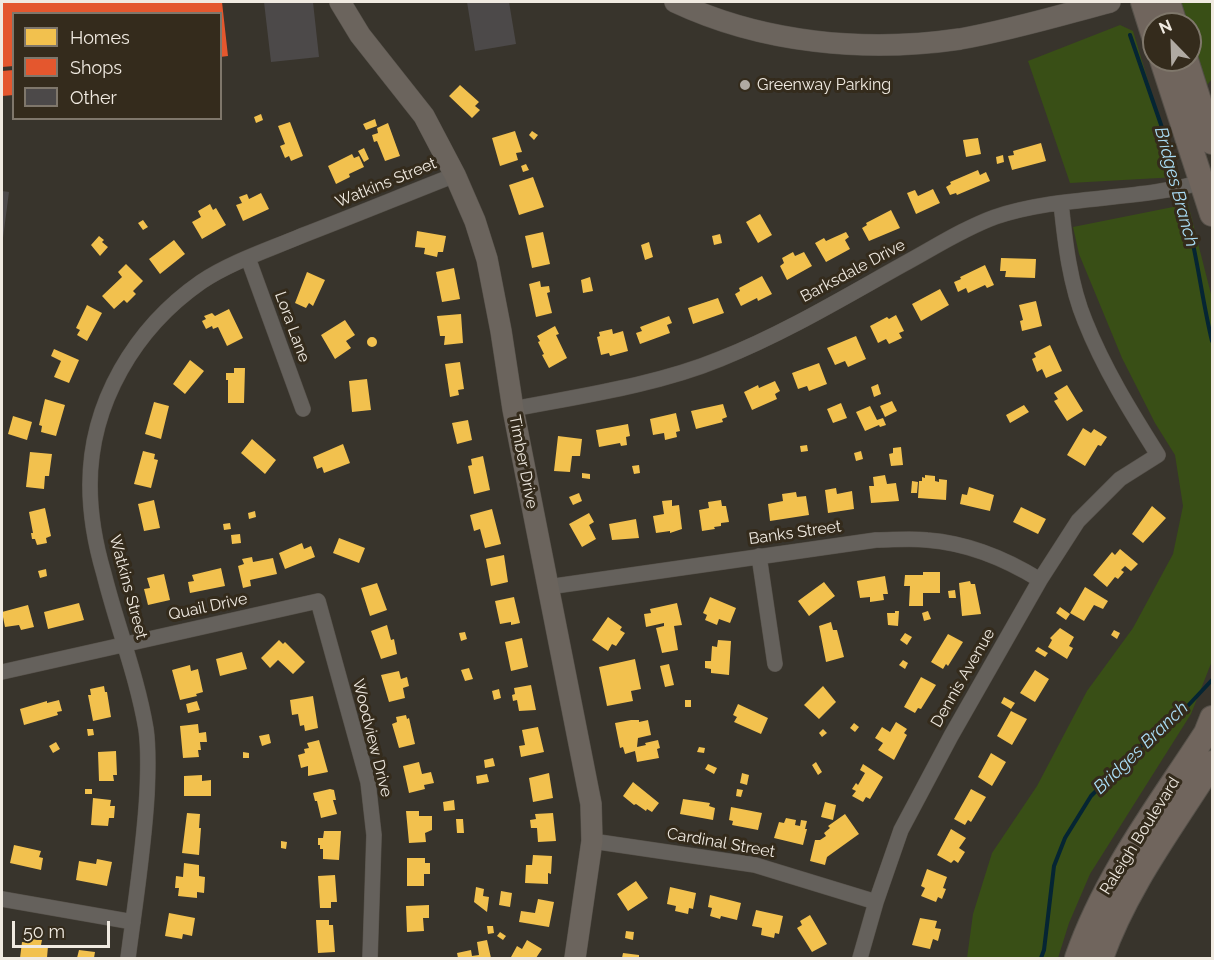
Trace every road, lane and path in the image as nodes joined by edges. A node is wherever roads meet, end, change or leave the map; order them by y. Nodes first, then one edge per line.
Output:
1 (340, 2) edge
2 (675, 2) edge
3 (1110, 2) edge
4 (1166, 72) edge
5 (1190, 72) edge
6 (1212, 142) edge
7 (455, 175) junction
8 (1207, 180) edge
9 (1060, 203) junction
10 (1212, 214) edge
11 (248, 258) junction
12 (513, 409) junction
13 (303, 410) dead end
14 (759, 556) junction
15 (1040, 580) junction
16 (548, 587) junction
17 (318, 601) joint
18 (124, 644) junction
19 (775, 664) dead end
20 (2, 672) edge
21 (1212, 718) edge
22 (1212, 764) edge
23 (592, 841) junction
24 (2, 899) edge
25 (876, 902) junction
26 (133, 922) junction
27 (128, 958) edge
28 (370, 958) edge
29 (575, 958) edge
30 (860, 958) edge
31 (1077, 958) edge
32 (1101, 958) edge

1 - 7 street, Timber Drive
2 - 3 street
4 - 8 main road
5 - 6 main road
7 - 11 street, Watkins Street
7 - 12 street, Timber Drive
8 - 9 street, Barksdale Drive
8 - 10 main road
9 - 12 street, Barksdale Drive
9 - 15 street, Dennis Avenue
11 - 13 street, Lora Lane
11 - 18 street, Watkins Street
12 - 16 street, Timber Drive
14 - 15 street, Banks Street
14 - 16 street, Banks Street
14 - 19 street
15 - 25 street, Dennis Avenue
16 - 23 street, Timber Drive
17 - 18 street, Quail Drive
17 - 28 street, Woodview Drive
18 - 20 street, Quail Drive
18 - 26 street, Watkins Street
21 - 31 main road, Raleigh Boulevard
22 - 32 main road, Raleigh Boulevard
23 - 25 street, Cardinal Street
23 - 29 street, Timber Drive
24 - 26 street
25 - 30 street, Dennis Avenue
26 - 27 street, Watkins Street

